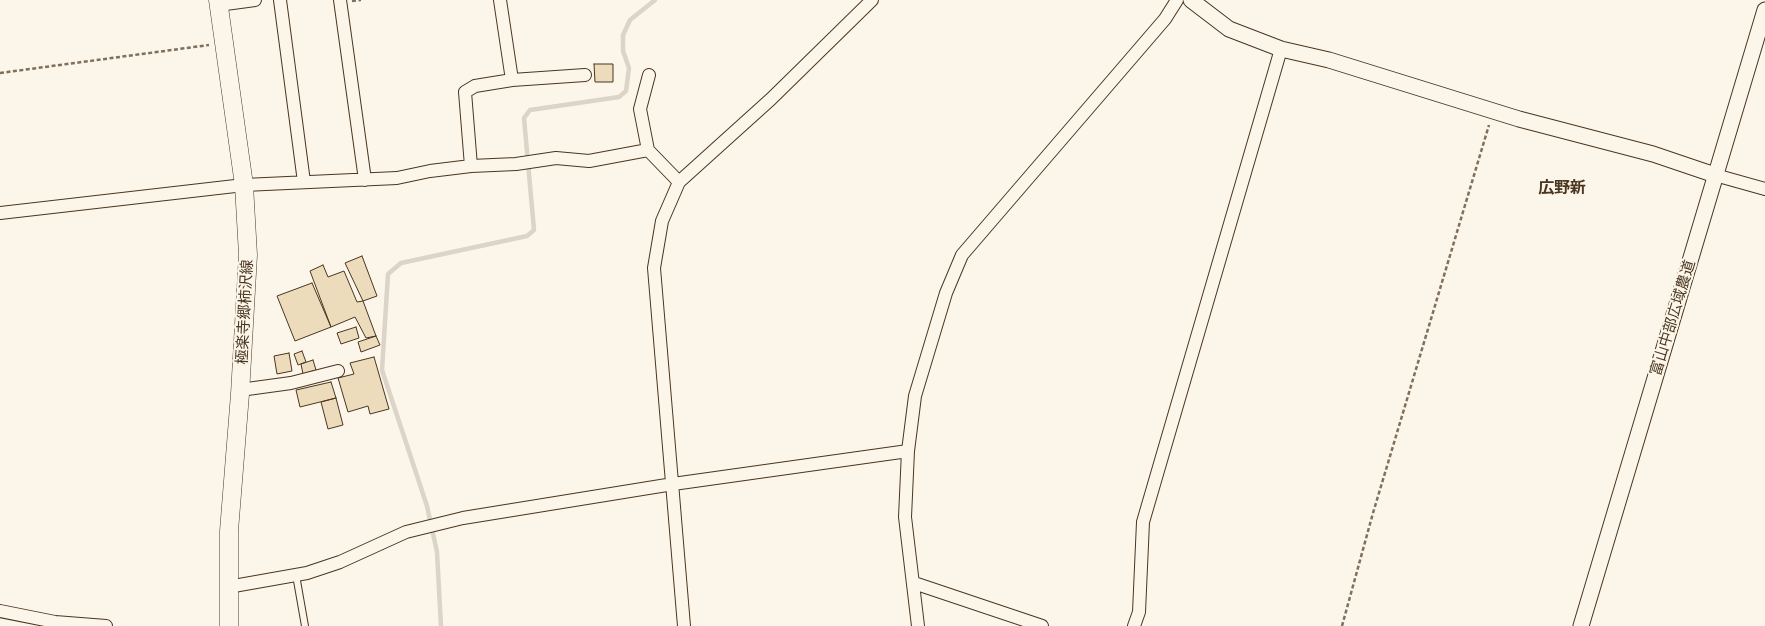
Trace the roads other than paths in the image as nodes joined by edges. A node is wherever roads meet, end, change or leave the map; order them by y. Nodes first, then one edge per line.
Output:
1 (255, 0) edge
2 (280, 0) edge
3 (340, 0) edge
4 (500, 0) edge
5 (872, 0) edge
6 (1177, 0) edge
7 (1191, 0) edge
8 (218, 2) edge
9 (1765, 10) edge
10 (1281, 49) junction
11 (586, 75) dead end
12 (649, 75) dead end
13 (512, 80) junction
14 (648, 150) junction
15 (471, 166) junction
16 (1715, 175) junction
17 (366, 180) junction
18 (304, 182) junction
19 (679, 182) junction
20 (244, 185) junction
21 (1765, 189) edge
22 (0, 213) edge
23 (338, 371) dead end
24 (240, 390) junction
25 (908, 451) junction
26 (673, 484) junction
27 (296, 575) junction
28 (914, 583) junction
29 (228, 587) junction
30 (0, 611) edge
31 (106, 626) edge
32 (228, 626) edge
33 (305, 626) edge
34 (684, 626) edge
35 (918, 626) edge
36 (1042, 626) edge
37 (1134, 626) edge
38 (1581, 626) edge

1 - 8 street
2 - 18 street
3 - 17 street
4 - 13 street
5 - 19 street
6 - 25 street
7 - 10 street
8 - 20 main road, 極楽寺郷柿沢線
9 - 16 street, 富山中部広域農道
10 - 16 street
10 - 37 street
11 - 13 street
12 - 14 street
13 - 15 street
14 - 15 street
14 - 19 street
15 - 17 street
16 - 21 street
16 - 38 street, 富山中部広域農道
17 - 18 street
18 - 20 street
19 - 26 street
20 - 22 street
20 - 24 main road, 極楽寺郷柿沢線
23 - 24 street
24 - 29 main road, 極楽寺郷柿沢線
25 - 26 street
25 - 28 street
26 - 27 street
26 - 34 street
27 - 29 street
27 - 33 lane
28 - 35 street
28 - 36 street
29 - 32 main road, 極楽寺郷柿沢線
30 - 31 street

